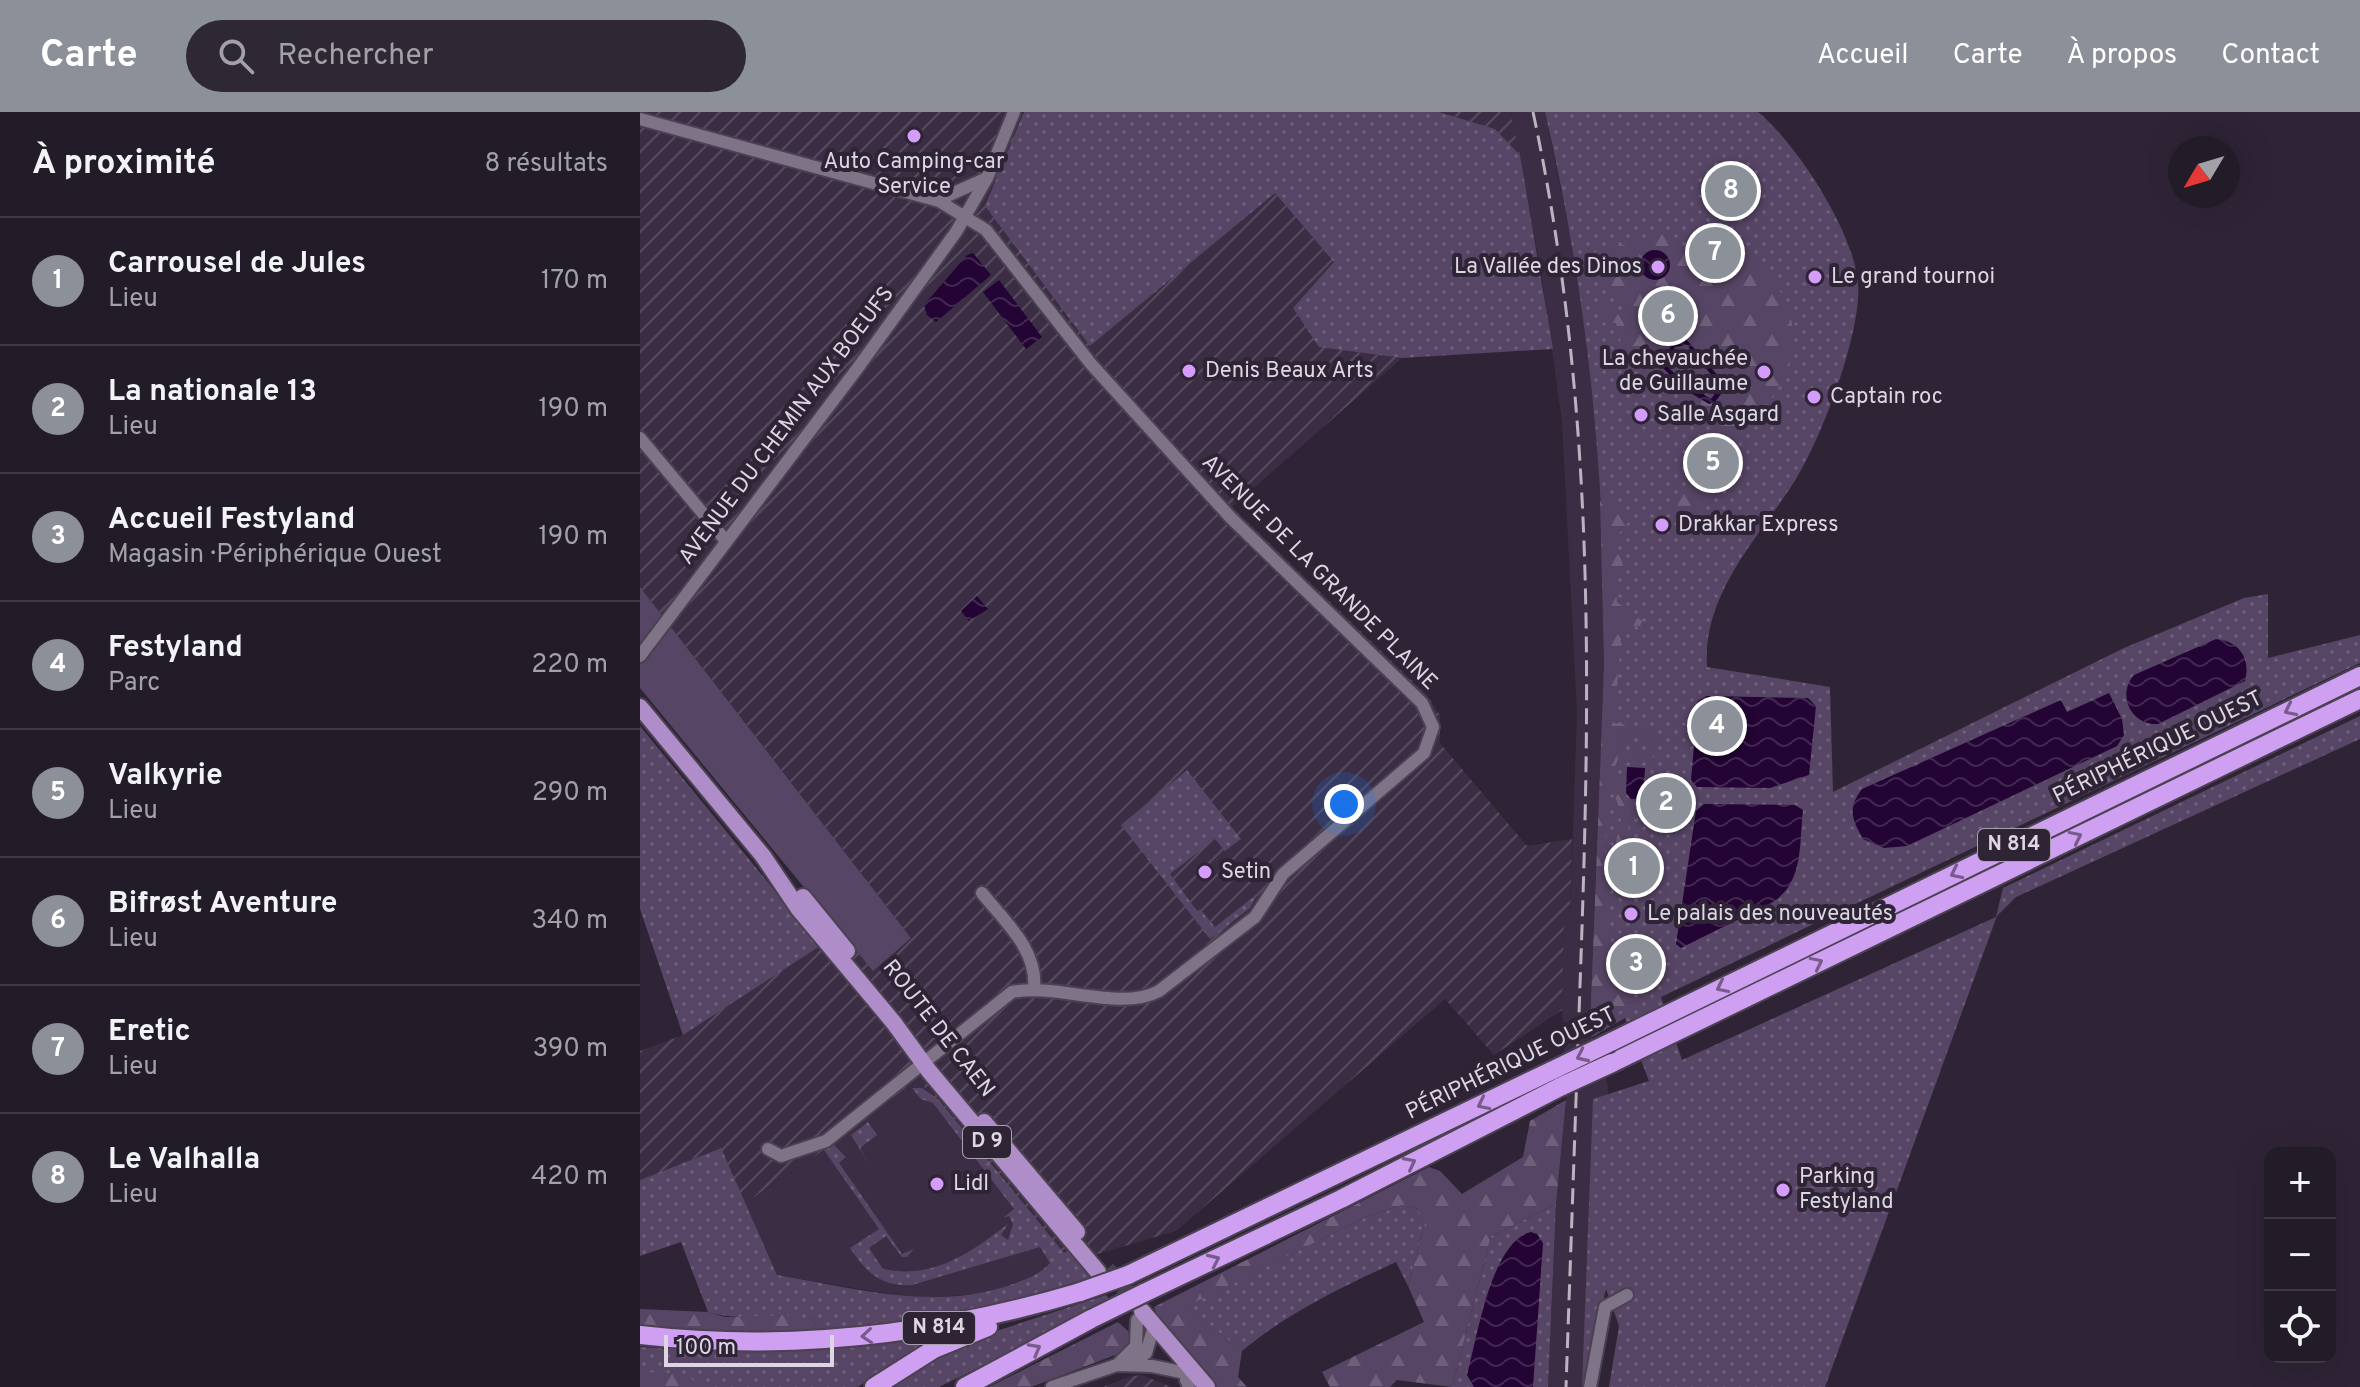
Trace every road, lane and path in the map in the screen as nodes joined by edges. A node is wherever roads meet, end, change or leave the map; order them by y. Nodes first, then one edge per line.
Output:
1 (1014, 112) edge
2 (640, 119) edge
3 (987, 178) junction
4 (924, 196) junction
5 (965, 218) junction
6 (640, 438) edge
7 (726, 541) junction
8 (640, 656) edge
9 (2360, 676) edge
10 (2360, 700) edge
11 (640, 707) edge
12 (982, 893) dead end
13 (1034, 989) junction
14 (926, 1058) junction
15 (1558, 1078) junction
16 (768, 1149) dead end
17 (1080, 1292) junction
18 (1627, 1295) dead end
19 (1139, 1309) junction
20 (1153, 1332) junction
21 (640, 1335) edge
22 (1123, 1366) junction
23 (1187, 1381) edge
24 (971, 1385) edge
25 (874, 1387) edge
26 (1052, 1387) edge
27 (1207, 1387) edge
28 (1590, 1387) edge

1 - 3 street, AVENUE DU CHEMIN AUX BOEUFS
2 - 4 street
3 - 4 street
3 - 5 street, AVENUE DU CHEMIN AUX BOEUFS
4 - 5 street, AVENUE DE LA GRANDE PLAINE
5 - 7 street, AVENUE DU CHEMIN AUX BOEUFS
5 - 13 street, AVENUE DE LA GRANDE PLAINE
6 - 7 street
7 - 8 street, AVENUE DU CHEMIN AUX BOEUFS
9 -> 15 highway, PÉRIPHÉRIQUE OUEST / N 814, bridge
15 -> 10 highway, PÉRIPHÉRIQUE OUEST / N 814, bridge
11 - 14 main road, ROUTE DE CAEN / D 9
12 - 13 street
13 - 14 street, AVENUE DE LA GRANDE PLAINE
14 - 14 main road, ROUTE DE CAEN / D 9
14 - 16 street, AVENUE DE LA GRANDE PLAINE
15 -> 17 highway, PÉRIPHÉRIQUE OUEST / N 814, bridge
19 -> 15 highway, PÉRIPHÉRIQUE OUEST / N 814
17 -> 21 highway, PÉRIPHÉRIQUE OUEST / N 814
17 - 25 highway
18 - 28 street
19 - 20 main road
19 - 22 street
24 -> 19 highway, PÉRIPHÉRIQUE OUEST / N 814, bridge
20 - 22 street
20 - 23 main road
20 - 27 main road
22 - 23 street
22 - 26 street

